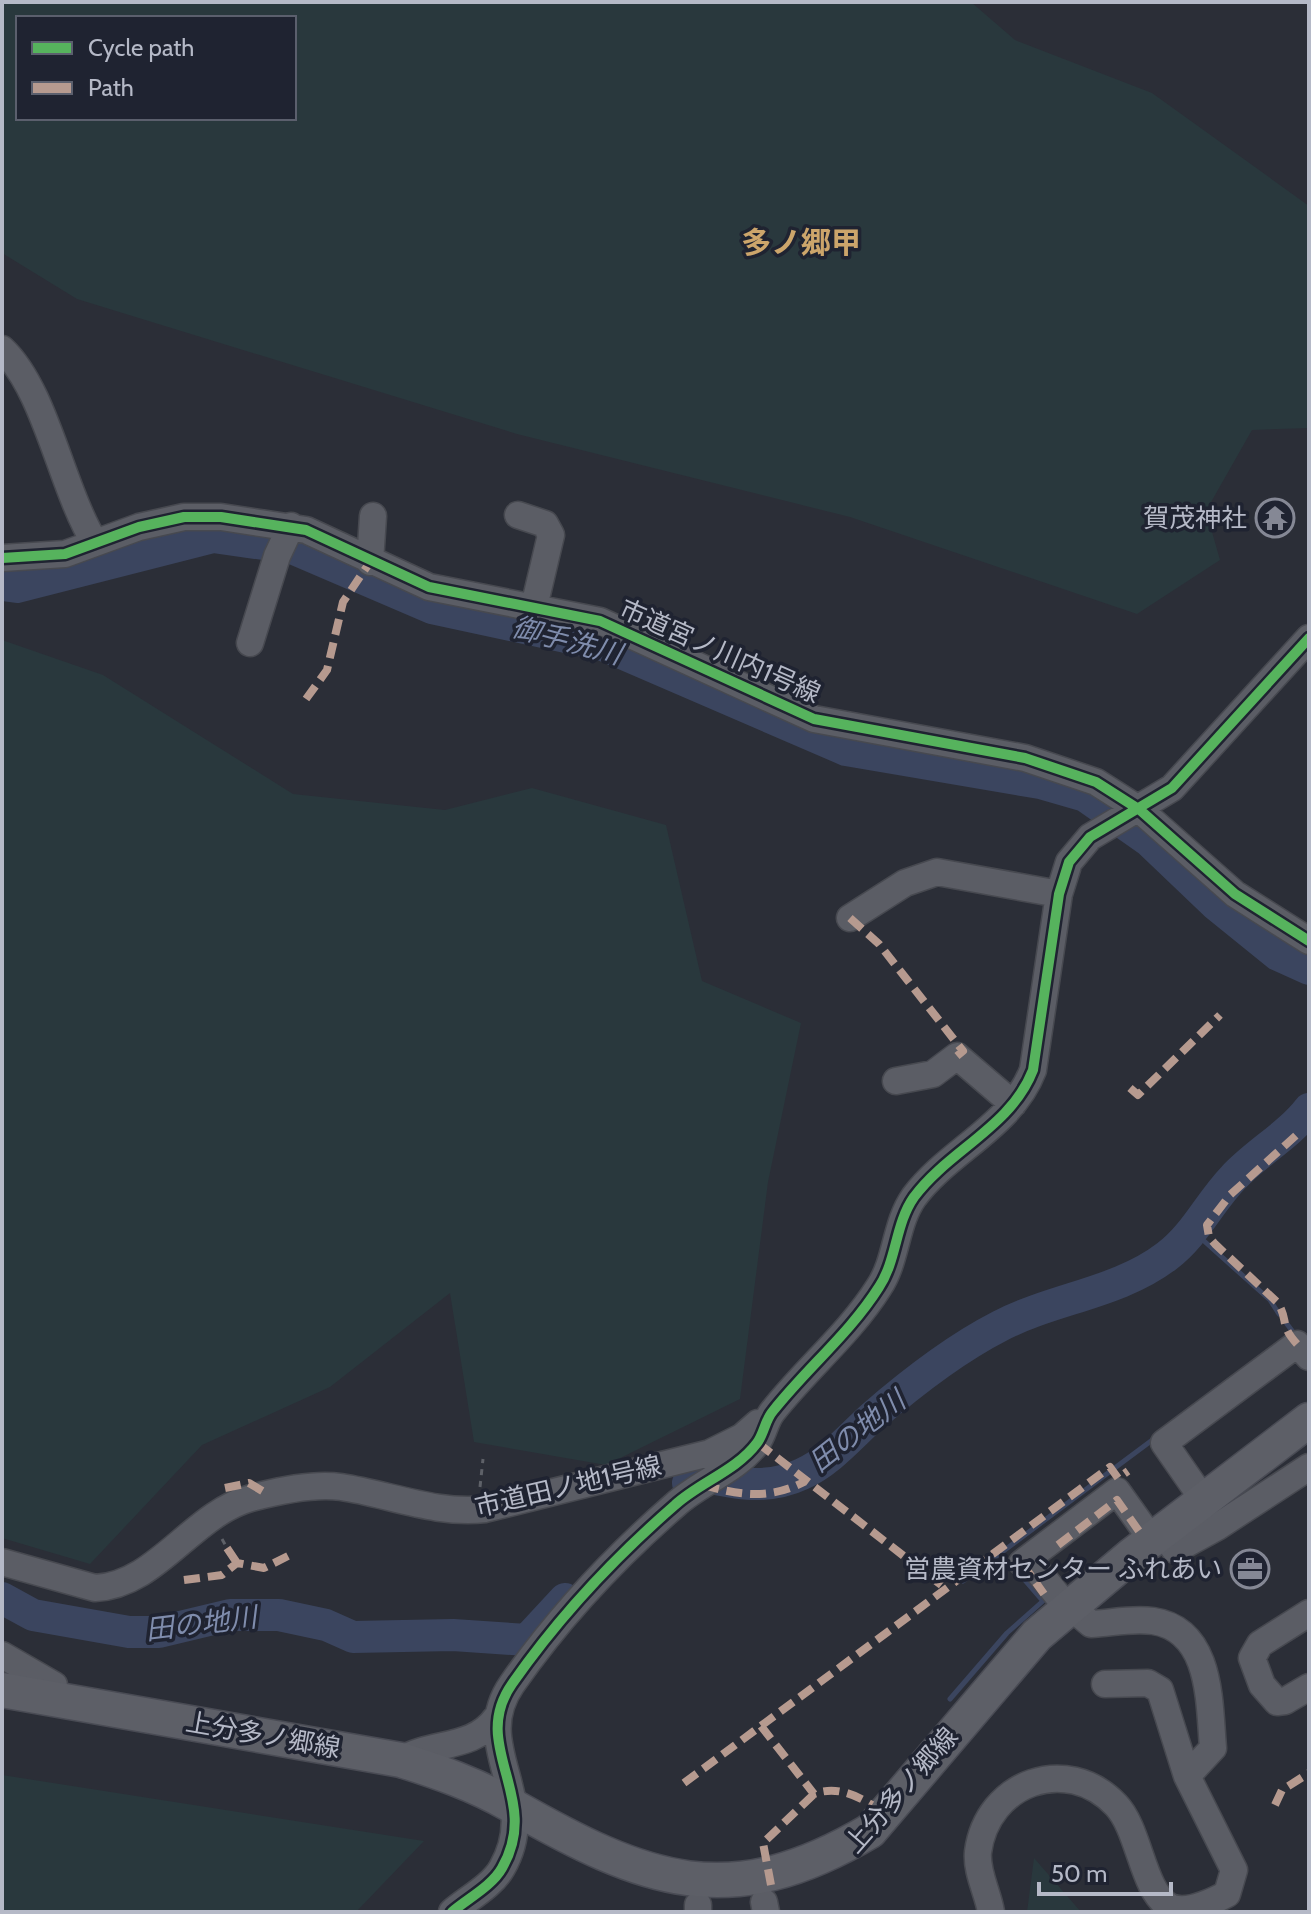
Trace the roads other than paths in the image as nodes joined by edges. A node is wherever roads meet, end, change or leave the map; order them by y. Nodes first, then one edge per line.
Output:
1 (2, 349) edge
2 (518, 515) dead end
3 (373, 516) dead end
4 (284, 539) junction
5 (95, 543) junction
6 (2, 558) edge
7 (370, 562) junction
8 (534, 607) junction
9 (1309, 638) edge
10 (250, 643) dead end
11 (1136, 812) junction
12 (1059, 894) junction
13 (850, 918) dead end
14 (1309, 941) edge
15 (896, 1081) dead end
16 (1013, 1104) junction
17 (1309, 1357) edge
18 (771, 1414) junction
19 (1309, 1420) edge
20 (1309, 1467) edge
21 (1205, 1502) junction
22 (1157, 1536) junction
23 (2, 1562) edge
24 (1069, 1605) junction
25 (1309, 1613) edge
26 (2, 1655) edge
27 (1105, 1684) dead end
28 (1309, 1687) edge
29 (2, 1690) edge
30 (54, 1699) junction
31 (496, 1718) junction
32 (401, 1760) junction
33 (1187, 1776) junction
34 (516, 1808) junction
35 (765, 1907) edge
36 (698, 1908) edge
37 (452, 1912) edge
38 (991, 1912) edge

1 - 5 street
2 - 8 street
3 - 7 street
4 - 5 street, 市道宮ノ川内1号線
4 - 7 street, 市道宮ノ川内1号線
4 - 10 street
5 - 6 street, 市道宮ノ川内1号線
7 - 8 street, 市道宮ノ川内1号線
8 - 11 street, 市道宮ノ川内1号線
9 - 11 street
11 - 12 street
11 - 14 street, 市道宮ノ川内1号線
12 - 13 street
12 - 16 street
15 - 16 street
16 - 18 street
17 - 21 street
18 - 23 street, 市道田ノ地1号線
18 - 31 street
19 - 21 main road, 上分多ノ郷線
20 - 22 street
21 - 22 main road, 上分多ノ郷線
22 - 24 main road, 上分多ノ郷線
22 - 24 street
24 - 33 street
24 - 35 main road, 上分多ノ郷線
25 - 28 street
26 - 30 street
27 - 33 street
29 - 30 main road, 上分多ノ郷線
30 - 32 main road, 上分多ノ郷線
31 - 32 street
31 - 34 street
32 - 34 main road, 上分多ノ郷線
33 - 38 street
34 - 36 main road, 上分多ノ郷線
34 - 37 street
35 - 36 main road, 上分多ノ郷線

